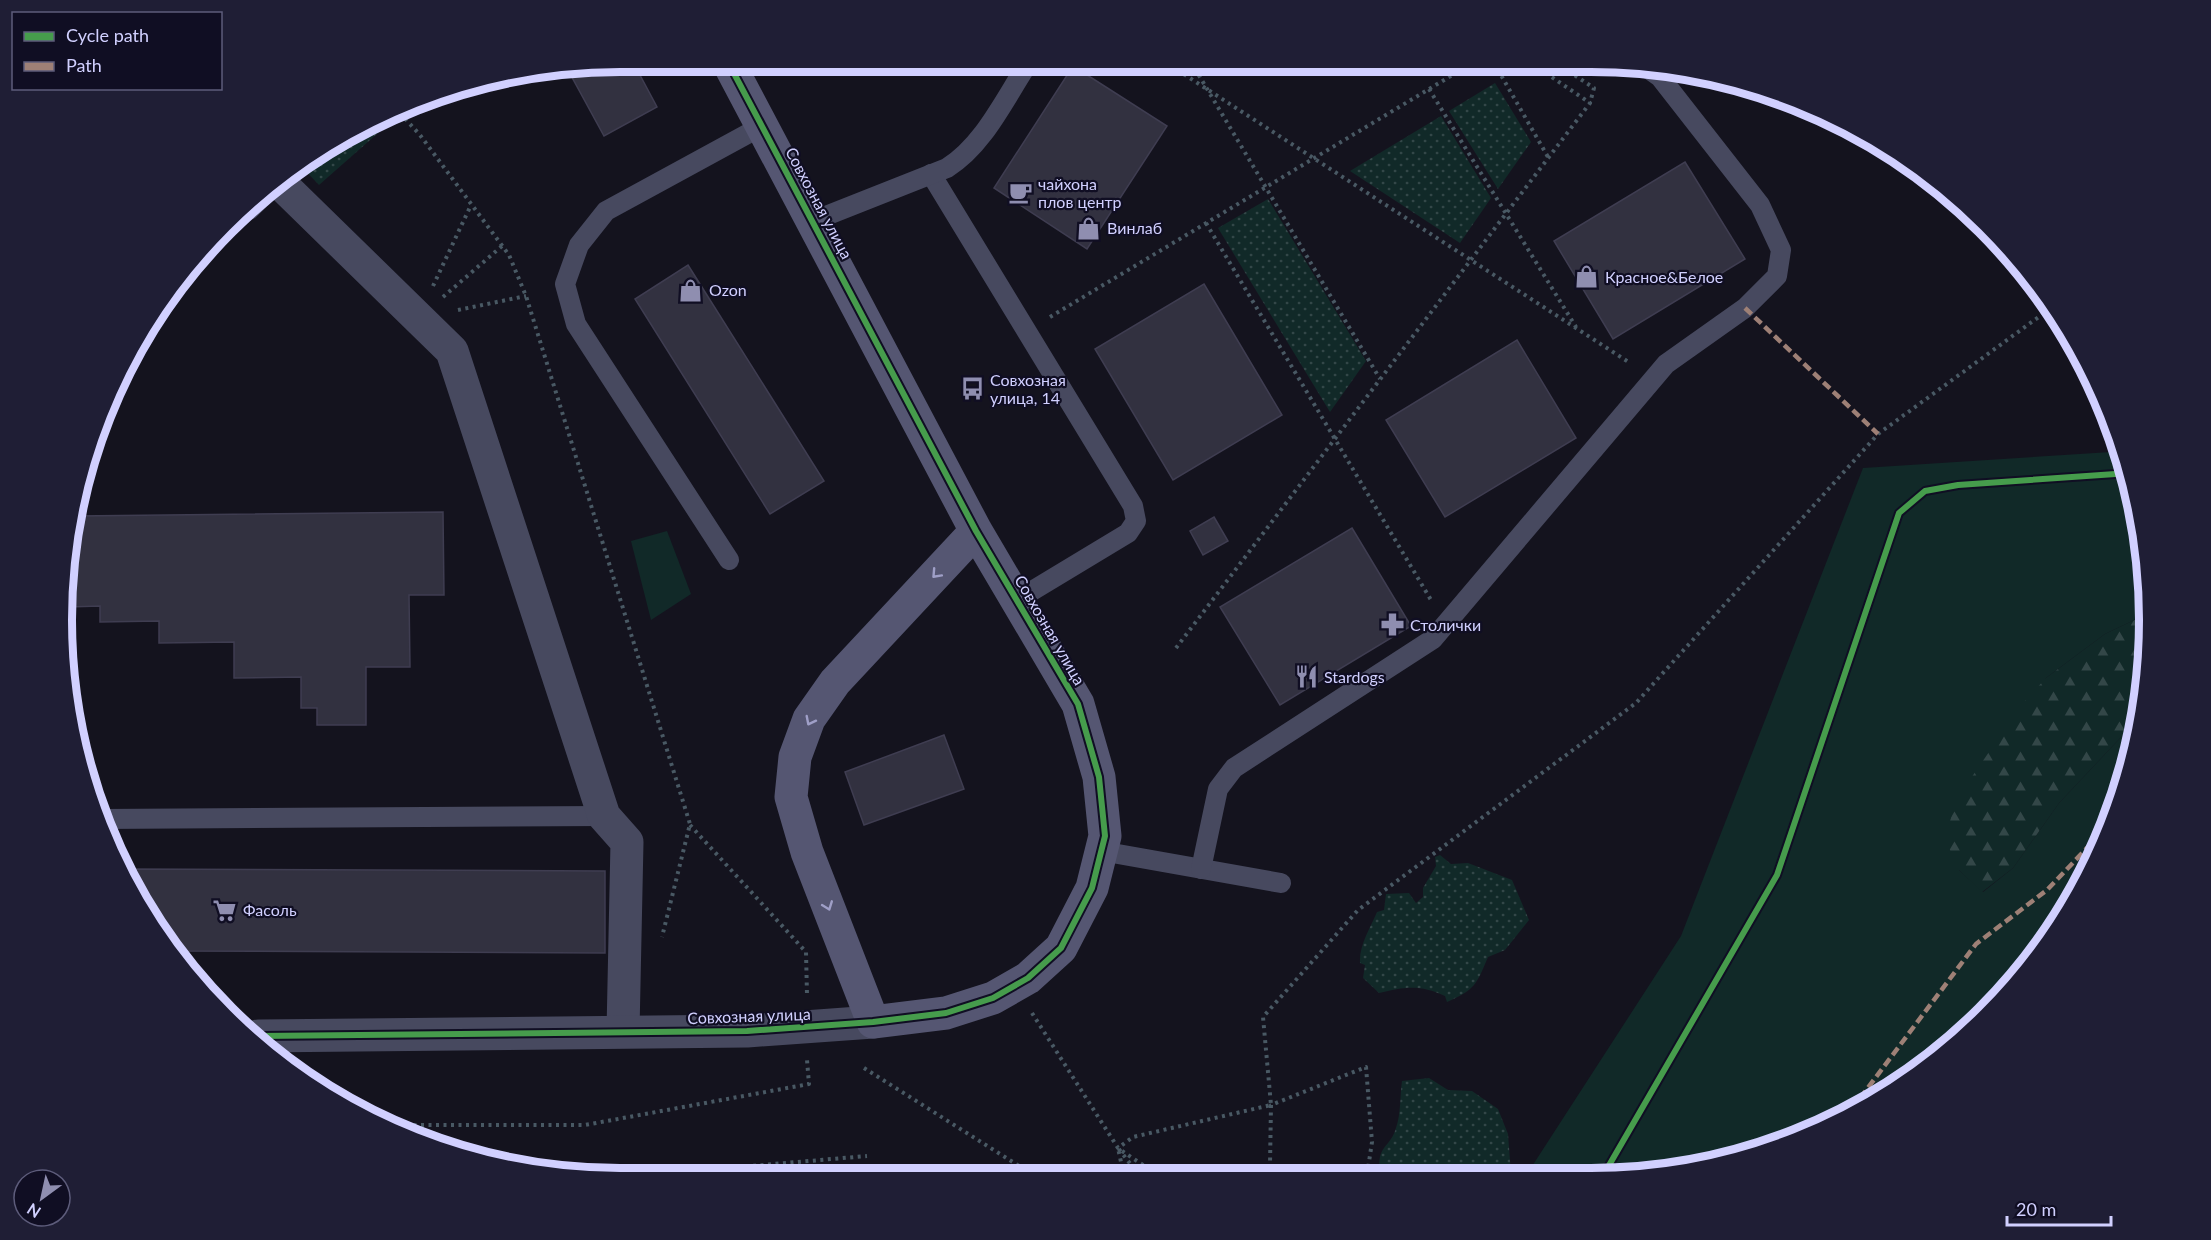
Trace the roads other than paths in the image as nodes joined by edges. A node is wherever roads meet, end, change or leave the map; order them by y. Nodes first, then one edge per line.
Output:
1 (733, 72) edge
2 (1022, 72) edge
3 (1659, 77) edge
4 (762, 126) junction
5 (931, 174) junction
6 (283, 187) edge
7 (813, 221) junction
8 (976, 531) junction
9 (729, 560) dead end
10 (1017, 600) junction
11 (604, 816) junction
12 (110, 819) edge
13 (1101, 851) junction
14 (1201, 869) junction
15 (1281, 884) dead end
16 (873, 1022) junction
17 (623, 1031) junction
18 (264, 1036) edge

1 - 4 street, Совхозная улица
2 - 5 lane
3 - 14 lane
4 - 7 street, Совхозная улица
4 - 9 lane
5 - 7 lane
5 - 10 lane
6 - 11 street
7 - 8 street, Совхозная улица
8 - 10 street, Совхозная улица
8 -> 16 street
10 - 13 street, Совхозная улица
11 - 12 lane
11 - 17 street
13 - 14 lane
13 - 16 street, Совхозная улица
14 - 15 lane
16 - 17 street, Совхозная улица
17 - 18 street, Совхозная улица

